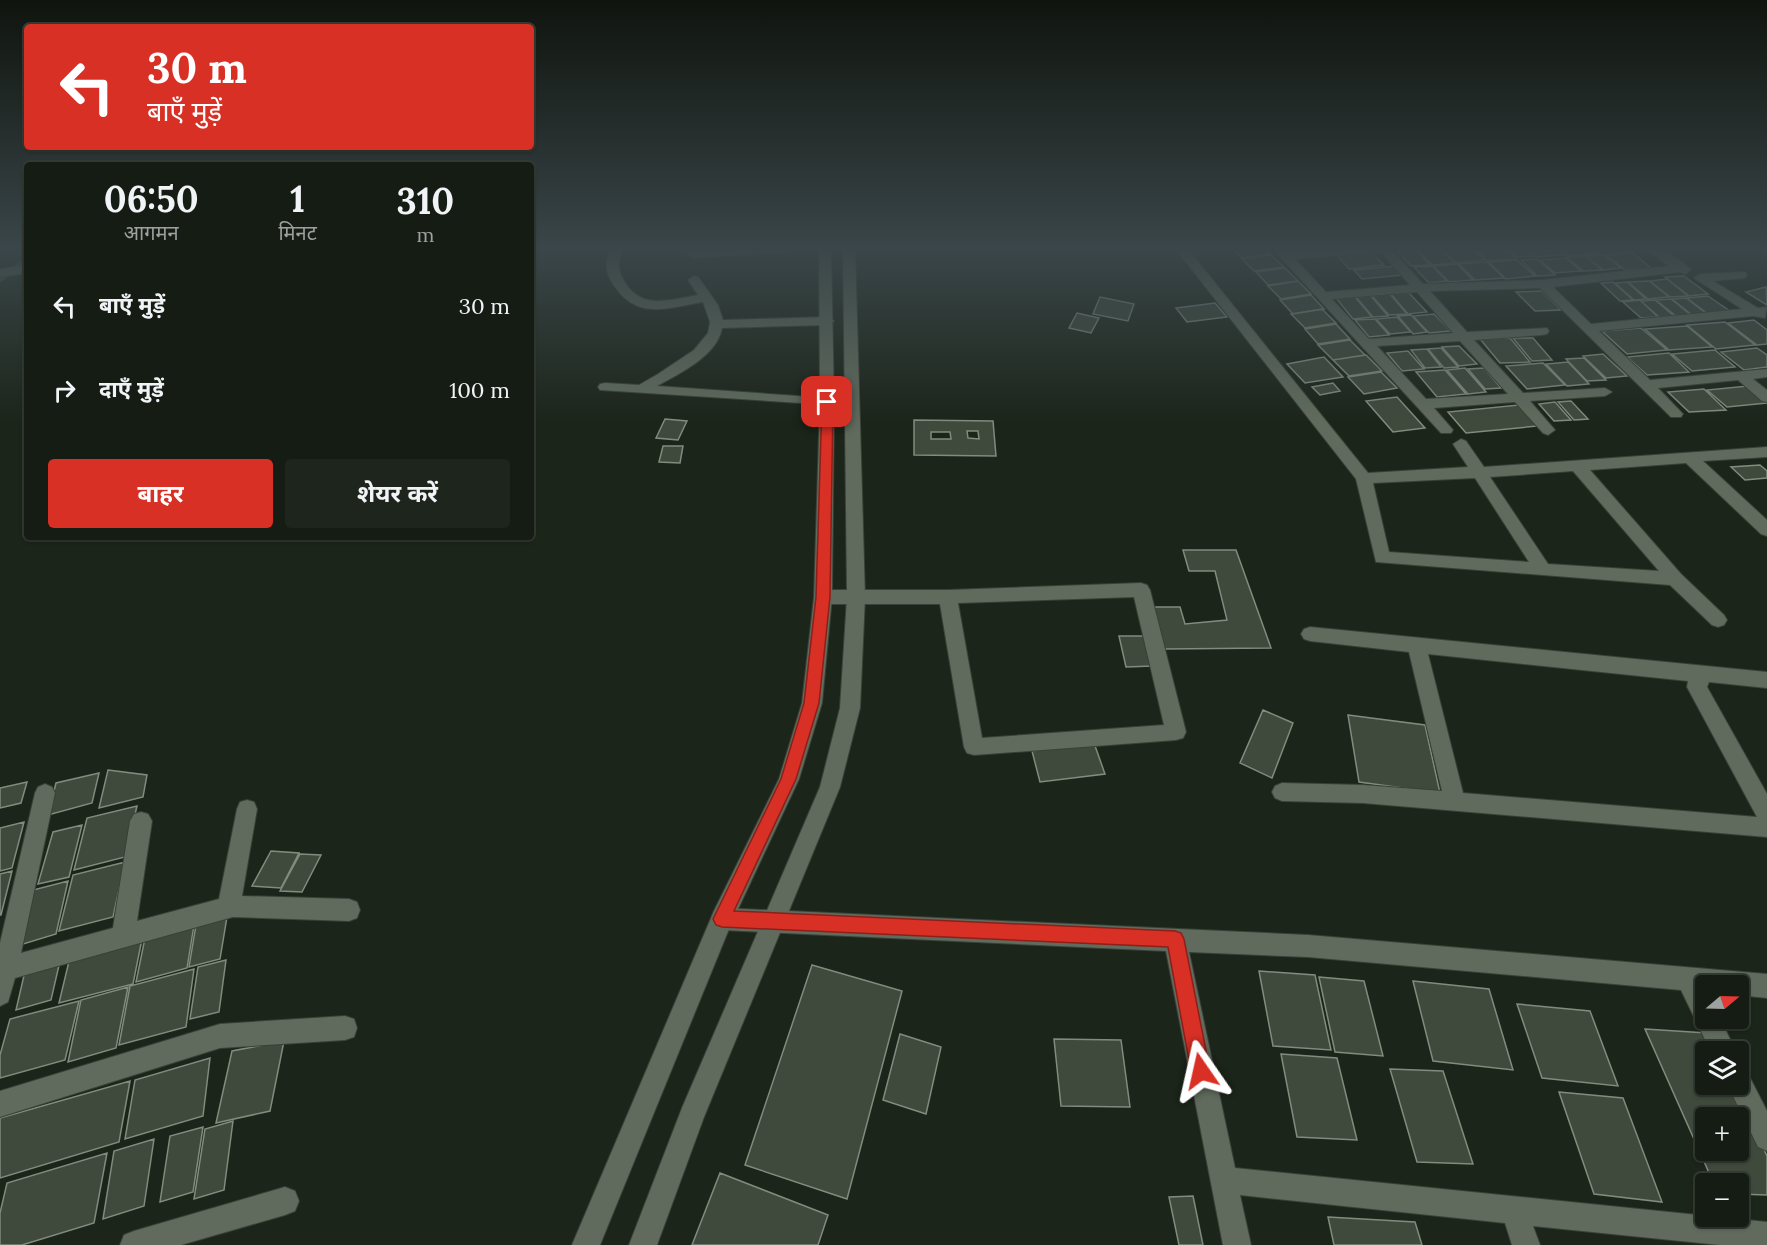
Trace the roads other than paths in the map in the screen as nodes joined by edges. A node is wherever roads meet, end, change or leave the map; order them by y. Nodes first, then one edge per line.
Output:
1 (710, 306) edge
2 (827, 306) edge
3 (850, 306) edge
4 (1227, 306) edge
5 (1333, 306) edge
6 (1437, 306) edge
7 (1565, 306) edge
8 (1749, 306) edge
9 (1764, 315) edge
10 (827, 321) junction
11 (716, 324) junction
12 (1586, 328) junction
13 (1542, 331) dead end
14 (1466, 337) junction
15 (1368, 343) junction
16 (1767, 373) edge
17 (1742, 376) junction
18 (1644, 385) junction
19 (604, 387) dead end
20 (642, 389) junction
21 (1605, 392) dead end
22 (1518, 397) junction
23 (1767, 398) edge
24 (827, 402) junction
25 (1422, 404) junction
26 (1676, 414) dead end
27 (1446, 430) dead end
28 (1548, 430) dead end
29 (1461, 444) dead end
30 (1767, 452) edge
31 (1688, 456) junction
32 (1577, 465) junction
33 (854, 468) junction
34 (826, 470) junction
35 (1481, 472) junction
36 (1364, 478) junction
37 (1760, 518) edge
38 (1767, 531) edge
39 (1543, 570) junction
40 (1675, 579) junction
41 (823, 597) junction
42 (856, 597) junction
43 (948, 597) junction
44 (1718, 620) dead end
45 (1310, 634) dead end
46 (1417, 645) junction
47 (1702, 675) junction
48 (1767, 680) edge
49 (1282, 792) dead end
50 (45, 793) dead end
51 (1455, 801) junction
52 (247, 809) dead end
53 (1767, 814) edge
54 (141, 821) dead end
55 (1767, 826) edge
56 (228, 908) junction
57 (349, 910) dead end
58 (722, 919) junction
59 (775, 921) junction
60 (123, 937) junction
61 (1175, 939) junction
62 (6, 969) junction
63 (1687, 978) junction
64 (1767, 986) edge
65 (0, 994) edge
66 (1695, 994) edge
67 (345, 1028) dead end
68 (1745, 1095) edge
69 (0, 1104) edge
70 (1767, 1138) edge
71 (1222, 1180) junction
72 (285, 1201) dead end
73 (1514, 1209) junction
74 (1767, 1236) edge
75 (1736, 1240) edge
76 (134, 1245) edge
77 (586, 1245) edge
78 (643, 1245) edge
79 (1237, 1245) edge
80 (1526, 1245) edge

1 - 11 street
2 - 10 street
3 - 33 street
4 - 36 street
5 - 15 street
6 - 14 street
7 - 12 street
8 - 9 street
9 - 12 street
10 - 11 street
10 - 24 street
11 - 20 street
12 - 18 street
13 - 14 street
14 - 15 street
14 - 22 street
15 - 25 street
16 - 17 street
17 - 18 street
17 - 23 street
18 - 26 street
19 - 20 street
20 - 24 street
21 - 22 street
22 - 25 street
22 - 28 street
24 - 34 street
25 - 27 street
29 - 35 street
30 - 31 street
31 - 32 street
31 - 37 street
32 - 35 street
32 - 40 street
33 - 34 street
33 - 42 street
34 - 41 street
35 - 36 street
35 - 39 street
36 - 39 street
37 - 38 street
39 - 40 street
40 - 44 street
41 - 42 street
41 - 58 street
42 - 43 street
42 - 59 street
43 - 43 street
45 - 46 street
46 - 47 street
46 - 51 street
47 - 48 street
47 - 53 street
49 - 51 street
50 - 62 street
51 - 55 street
52 - 56 street
54 - 60 street
56 - 57 street
56 - 60 street
58 - 59 street
58 - 77 street
59 - 61 street
59 - 78 street
60 - 62 street
61 - 63 street
61 - 71 street
62 - 65 street
63 - 64 street
63 - 66 street
67 - 69 street
68 - 70 street
71 - 73 street
71 - 79 street
72 - 76 street
73 - 75 street
73 - 80 street
74 - 75 street

